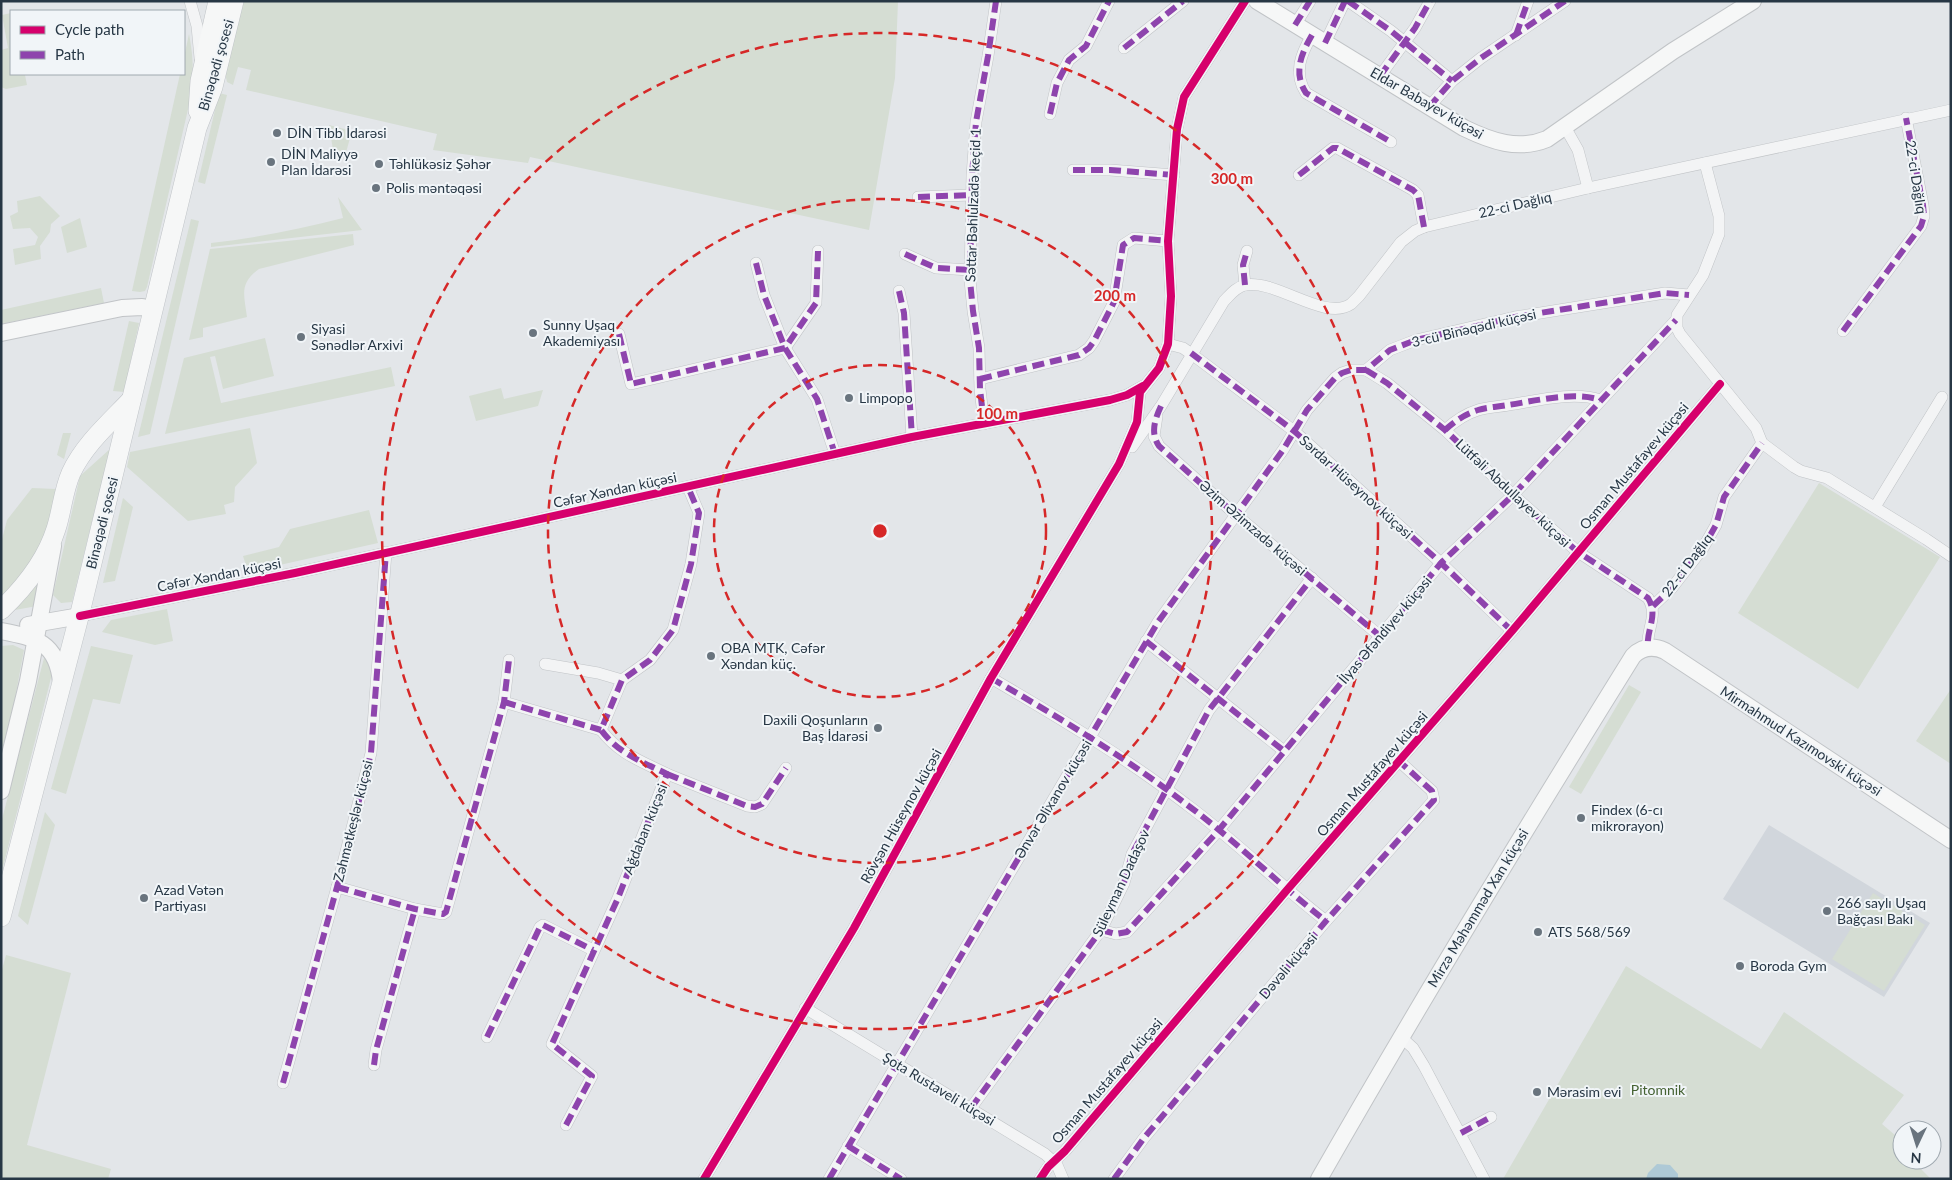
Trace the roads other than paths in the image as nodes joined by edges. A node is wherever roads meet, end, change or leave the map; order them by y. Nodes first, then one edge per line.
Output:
1 (190, 1) edge
2 (218, 1) edge
3 (234, 1) edge
4 (996, 1) edge
5 (1109, 1) edge
6 (1184, 1) edge
7 (1245, 1) edge
8 (1257, 1) edge
9 (1310, 1) edge
10 (1347, 1) edge
11 (1430, 1) edge
12 (1528, 1) edge
13 (1565, 1) edge
14 (1753, 1) edge
15 (1295, 25) junction
16 (1516, 35) junction
17 (1318, 39) junction
18 (1403, 42) junction
19 (1124, 48) dead end
20 (1380, 76) junction
21 (1452, 81) junction
22 (200, 82) junction
23 (1429, 107) junction
24 (1951, 110) edge
25 (1050, 114) dead end
26 (1906, 118) junction
27 (1565, 127) junction
28 (197, 128) junction
29 (1391, 142) dead end
30 (1705, 163) junction
31 (1073, 170) dead end
32 (1174, 175) junction
33 (1299, 175) dead end
34 (1588, 188) junction
35 (971, 195) junction
36 (918, 198) dead end
37 (1424, 227) junction
38 (1168, 241) junction
39 (818, 251) dead end
40 (1247, 251) dead end
41 (905, 254) dead end
42 (756, 263) dead end
43 (971, 270) junction
44 (1245, 285) junction
45 (899, 291) dead end
46 (1689, 295) junction
47 (153, 310) junction
48 (1676, 320) junction
49 (1843, 331) dead end
50 (1, 333) edge
51 (619, 334) dead end
52 (1169, 338) junction
53 (785, 348) junction
54 (1191, 354) junction
55 (1366, 370) junction
56 (980, 379) junction
57 (1720, 384) junction
58 (1143, 386) junction
59 (1942, 397) dead end
60 (1119, 398) junction
61 (132, 399) junction
62 (1600, 400) junction
63 (1161, 406) junction
64 (1139, 408) junction
65 (984, 424) junction
66 (1445, 430) junction
67 (1294, 431) junction
68 (912, 437) junction
69 (1762, 443) junction
70 (835, 454) junction
71 (1119, 464) junction
72 (688, 487) junction
73 (1513, 495) junction
74 (1875, 507) junction
75 (1235, 514) junction
76 (56, 529) junction
77 (386, 552) junction
78 (1578, 552) junction
79 (1951, 556) edge
80 (1442, 563) junction
81 (1312, 578) junction
82 (43, 596) junction
83 (1653, 606) junction
84 (1, 610) edge
85 (71, 617) junction
86 (38, 623) junction
87 (1, 630) edge
88 (1512, 631) junction
89 (1380, 636) junction
90 (35, 640) junction
91 (1146, 642) junction
92 (1648, 647) junction
93 (509, 660) dead end
94 (545, 664) dead end
95 (992, 678) junction
96 (622, 680) junction
97 (61, 687) junction
98 (1217, 699) junction
99 (504, 702) junction
100 (601, 730) junction
101 (1089, 738) junction
102 (1284, 751) junction
103 (1400, 762) junction
104 (786, 768) dead end
105 (667, 774) junction
106 (1167, 790) junction
107 (1, 791) edge
108 (1218, 830) junction
109 (1951, 840) edge
110 (337, 887) junction
111 (1287, 890) junction
112 (415, 909) junction
113 (1, 917) edge
114 (1326, 921) junction
115 (1101, 930) junction
116 (593, 950) junction
117 (805, 1008) junction
118 (487, 1037) dead end
119 (1402, 1038) junction
120 (897, 1063) junction
121 (374, 1065) dead end
122 (283, 1084) dead end
123 (971, 1108) junction
124 (1491, 1117) dead end
125 (566, 1126) dead end
126 (1461, 1133) junction
127 (848, 1146) junction
128 (1054, 1161) junction
129 (704, 1179) edge
130 (829, 1179) edge
131 (901, 1179) edge
132 (1040, 1179) edge
133 (1063, 1179) edge
134 (1114, 1179) edge
135 (1320, 1179) edge
136 (1484, 1179) edge

1 - 22 street
2 - 22 main road, Binəqədi şosesi
3 - 28 main road, Binəqədi şosesi
4 - 35 street, Səttar Bəhlulzadə keçid 1
5 - 25 street
6 - 19 street
7 - 32 street
8 - 15 street, Eldar Babayev küçəsi
9 - 15 street
10 - 17 street
10 - 18 street
11 - 18 street
12 - 16 street
13 - 16 street
14 - 27 street, Eldar Babayev küçəsi
15 - 17 street, Eldar Babayev küçəsi
16 - 21 street
17 - 20 street, Eldar Babayev küçəsi
17 - 29 street
18 - 20 street
18 - 21 street
20 - 23 street, Eldar Babayev küçəsi
21 - 23 street
22 - 28 main road, Binəqədi şosesi
23 - 27 street, Eldar Babayev küçəsi
24 - 26 street, 22-ci Dağlıq
26 - 30 street, 22-ci Dağlıq
26 - 49 street, 22-ci Dağlıq
27 - 34 street
28 - 47 main road, Binəqədi şosesi
30 - 34 street, 22-ci Dağlıq
30 - 46 street, İlyas Əfəndiyev küçəsi
31 - 32 street
32 - 38 street
33 - 37 street
34 - 37 street, 22-ci Dağlıq
35 - 36 street
35 - 43 street, Səttar Bəhlulzadə keçid 1
37 - 44 street, 22-ci Dağlıq
38 - 52 street
38 - 56 street
39 - 53 street
40 - 44 street
41 - 43 street
42 - 53 street
43 - 56 street, Səttar Bəhlulzadə keçid 1
44 - 54 street
45 - 68 street
46 - 48 street, İlyas Əfəndiyev küçəsi
46 - 55 street, 3-cü Binəqədi küçəsi
47 - 50 street
47 - 61 main road, Binəqədi şosesi
48 - 57 street
48 - 62 street, İlyas Əfəndiyev küçəsi
51 - 53 street
52 - 54 street, Sərdar Hüseynov küçəsi
52 - 58 street
53 - 70 street
54 - 63 street
54 - 67 street, Sərdar Hüseynov küçəsi
55 - 66 street, Lütfəli Abdullayev küçəsi
55 - 67 street
56 - 65 street, Səttar Bəhlulzadə keçid 1
57 - 69 street
57 - 78 street, Osman Mustafayev küçəsi
58 - 60 street, Cəfər Xəndan küçəsi
58 - 64 street
59 - 74 street
60 - 64 street
60 - 65 street, Cəfər Xəndan küçəsi
61 - 76 main road
61 - 85 main road, Binəqədi şosesi
62 - 66 street
62 - 73 street, İlyas Əfəndiyev küçəsi
63 - 64 street
63 - 71 street
63 - 75 street, Əzim Əzimzadə küçəsi
64 - 71 street
65 - 68 street, Cəfər Xəndan küçəsi
66 - 73 street, Lütfəli Abdullayev küçəsi
67 - 75 street, Ənvər Əlixanov küçəsi
67 - 80 street, Sərdar Hüseynov küçəsi
68 - 70 street, Cəfər Xəndan küçəsi
69 - 74 street
69 - 83 street, 22-ci Dağlıq
70 - 72 street, Cəfər Xəndan küçəsi
71 - 95 street, Rövşən Hüseynov küçəsi
72 - 77 street, Cəfər Xəndan küçəsi
72 - 96 street
73 - 78 street, Lütfəli Abdullayev küçəsi
73 - 80 street, İlyas Əfəndiyev küçəsi
74 - 79 street
75 - 81 street, Əzim Əzimzadə küçəsi
75 - 91 street, Ənvər Əlixanov küçəsi
76 - 82 street
76 - 84 main road
77 - 85 street, Cəfər Xəndan küçəsi
77 - 110 street, Zəhmətkeşlər küçəsi
78 - 83 street, Lütfəli Abdullayev küçəsi
78 - 88 street, Osman Mustafayev küçəsi
80 - 88 street, Sərdar Hüseynov küçəsi
80 - 89 street, İlyas Əfəndiyev küçəsi
81 - 89 street, Əzim Əzimzadə küçəsi
81 - 98 street, Süleyman Dadaşov
82 - 85 street
82 - 86 street
83 - 92 street
85 - 86 street
85 - 97 main road, Binəqədi şosesi
86 - 87 street
86 - 90 street
87 - 90 street
88 - 103 street, Osman Mustafayev küçəsi
89 - 102 street, İlyas Əfəndiyev küçəsi
90 - 97 street
90 - 107 street
91 - 98 street
91 - 101 street, Ənvər Əlixanov küçəsi
92 - 109 street, Mirmahmud Kazımovski küçəsi
92 - 119 street, Mirzə Məhəmməd Xan küçəsi
93 - 99 street
94 - 96 street
95 - 101 street
95 - 117 street, Rövşən Hüseynov küçəsi
96 - 100 street
97 - 113 main road, Binəqədi şosesi
98 - 102 street
98 - 106 street, Süleyman Dadaşov
99 - 100 street
99 - 112 street
100 - 105 street, Ağdaban küçəsi
101 - 106 street
101 - 120 street, Ənvər Əlixanov küçəsi
102 - 108 street, İlyas Əfəndiyev küçəsi
103 - 111 street, Osman Mustafayev küçəsi
103 - 114 street, Dəvəli küçəsi
104 - 105 street
105 - 116 street, Ağdaban küçəsi
106 - 108 street
106 - 115 street, Süleyman Dadaşov
108 - 111 street
108 - 115 street, İlyas Əfəndiyev küçəsi
110 - 112 street
110 - 122 street, Zəhmətkeşlər küçəsi
111 - 114 street
111 - 128 street, Osman Mustafayev küçəsi
112 - 121 street
114 - 134 street, Dəvəli küçəsi
115 - 123 street, Süleyman Dadaşov
116 - 118 street
116 - 125 street, Ağdaban küçəsi
117 - 120 street, Şota Rustaveli küçəsi
117 - 129 street, Rövşən Hüseynov küçəsi
119 - 126 street
119 - 135 street, Mirzə Məhəmməd Xan küçəsi
120 - 123 street, Şota Rustaveli küçəsi
120 - 127 street, Ənvər Əlixanov küçəsi
123 - 128 street, Şota Rustaveli küçəsi
124 - 126 street
126 - 136 street
127 - 130 street, Ənvər Əlixanov küçəsi
127 - 131 street
128 - 132 street, Osman Mustafayev küçəsi
128 - 133 street, Şota Rustaveli küçəsi

